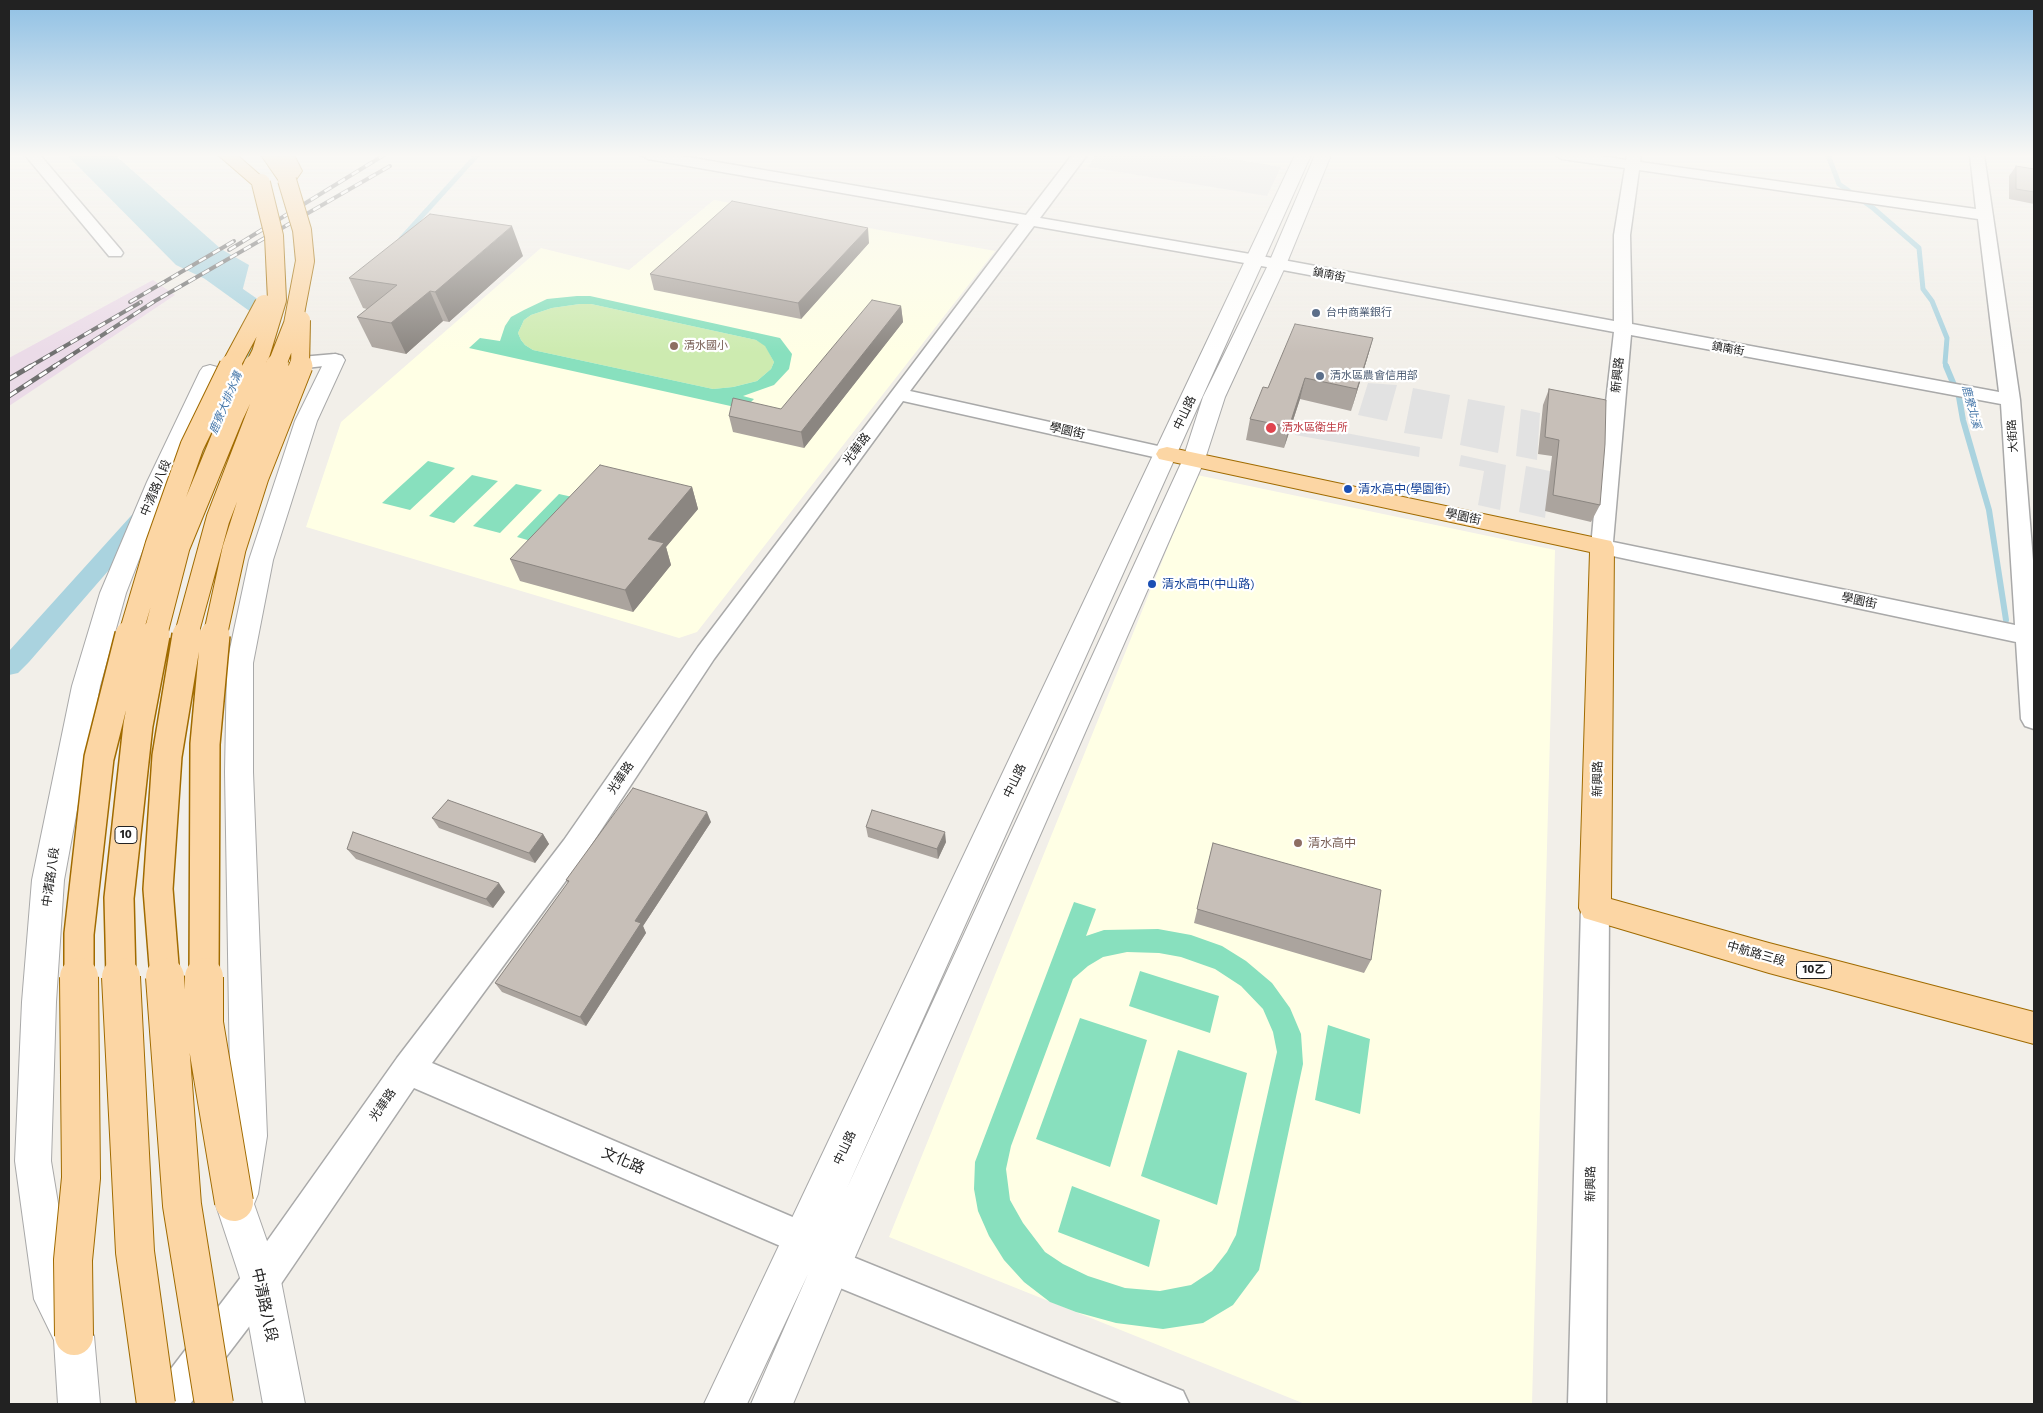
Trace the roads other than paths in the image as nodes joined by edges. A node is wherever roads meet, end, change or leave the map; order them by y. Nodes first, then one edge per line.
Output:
1 (87, 221) edge
2 (270, 221) edge
3 (299, 221) edge
4 (1024, 221) edge
5 (1273, 221) edge
6 (1295, 221) edge
7 (1624, 221) edge
8 (1987, 221) edge
9 (1030, 222) junction
10 (114, 253) dead end
11 (1256, 260) junction
12 (1277, 265) junction
13 (287, 294) junction
14 (1623, 330) junction
15 (335, 360) joint
16 (210, 371) joint
17 (898, 394) junction
18 (2010, 400) junction
19 (1180, 457) junction
20 (1602, 547) junction
21 (2028, 636) junction
22 (2034, 719) edge
23 (1595, 908) junction
24 (2034, 1028) edge
25 (408, 1069) junction
26 (235, 1205) junction
27 (804, 1239) junction
28 (831, 1266) junction
29 (261, 1281) junction
30 (74, 1336) junction
31 (79, 1404) edge
32 (156, 1404) edge
33 (167, 1404) edge
34 (214, 1404) edge
35 (284, 1404) edge
36 (725, 1404) edge
37 (772, 1404) edge
38 (1170, 1404) edge
39 (1587, 1404) edge

1 - 10 street
2 - 13 main road, 10, bridge
3 - 13 main road, 10, bridge
4 - 9 street, 鎮南街
5 - 11 street, 中山路
6 - 12 street, 中山路
7 - 14 street, 新興路
8 - 18 street, 大街路
9 - 11 street, 鎮南街
9 - 17 street, 光華路
11 - 12 street, 鎮南街
11 - 19 street, 中山路
12 - 14 street, 鎮南街
12 - 19 street, 中山路
13 - 26 main road, bridge
13 - 30 main road, bridge
13 - 32 main road, 10, bridge
13 - 34 main road, 10, bridge
14 - 18 street, 鎮南街
14 - 20 street, 新興路
15 - 16 street
15 - 26 street, 中清路八段
16 - 30 street, 中清路八段
17 - 19 street, 學園街
17 - 25 street, 光華路
18 - 21 street, 大街路
19 - 20 main road, 學園街
19 - 27 street, 中山路
19 - 28 street, 中山路
20 - 21 street, 學園街
20 - 23 main road, 新興路
21 - 22 street, 大街路
23 - 24 main road, 中航路三段 / 10乙
23 - 39 street, 新興路
25 - 27 street, 文化路
25 - 29 street, 光華路
26 - 29 street, 中清路八段
27 - 28 street, 文化路
27 - 36 street, 中山路
28 - 37 street, 中山路
28 - 38 street
29 - 33 street, 光華路
29 - 35 street, 中清路八段
30 - 31 street, 中清路八段

